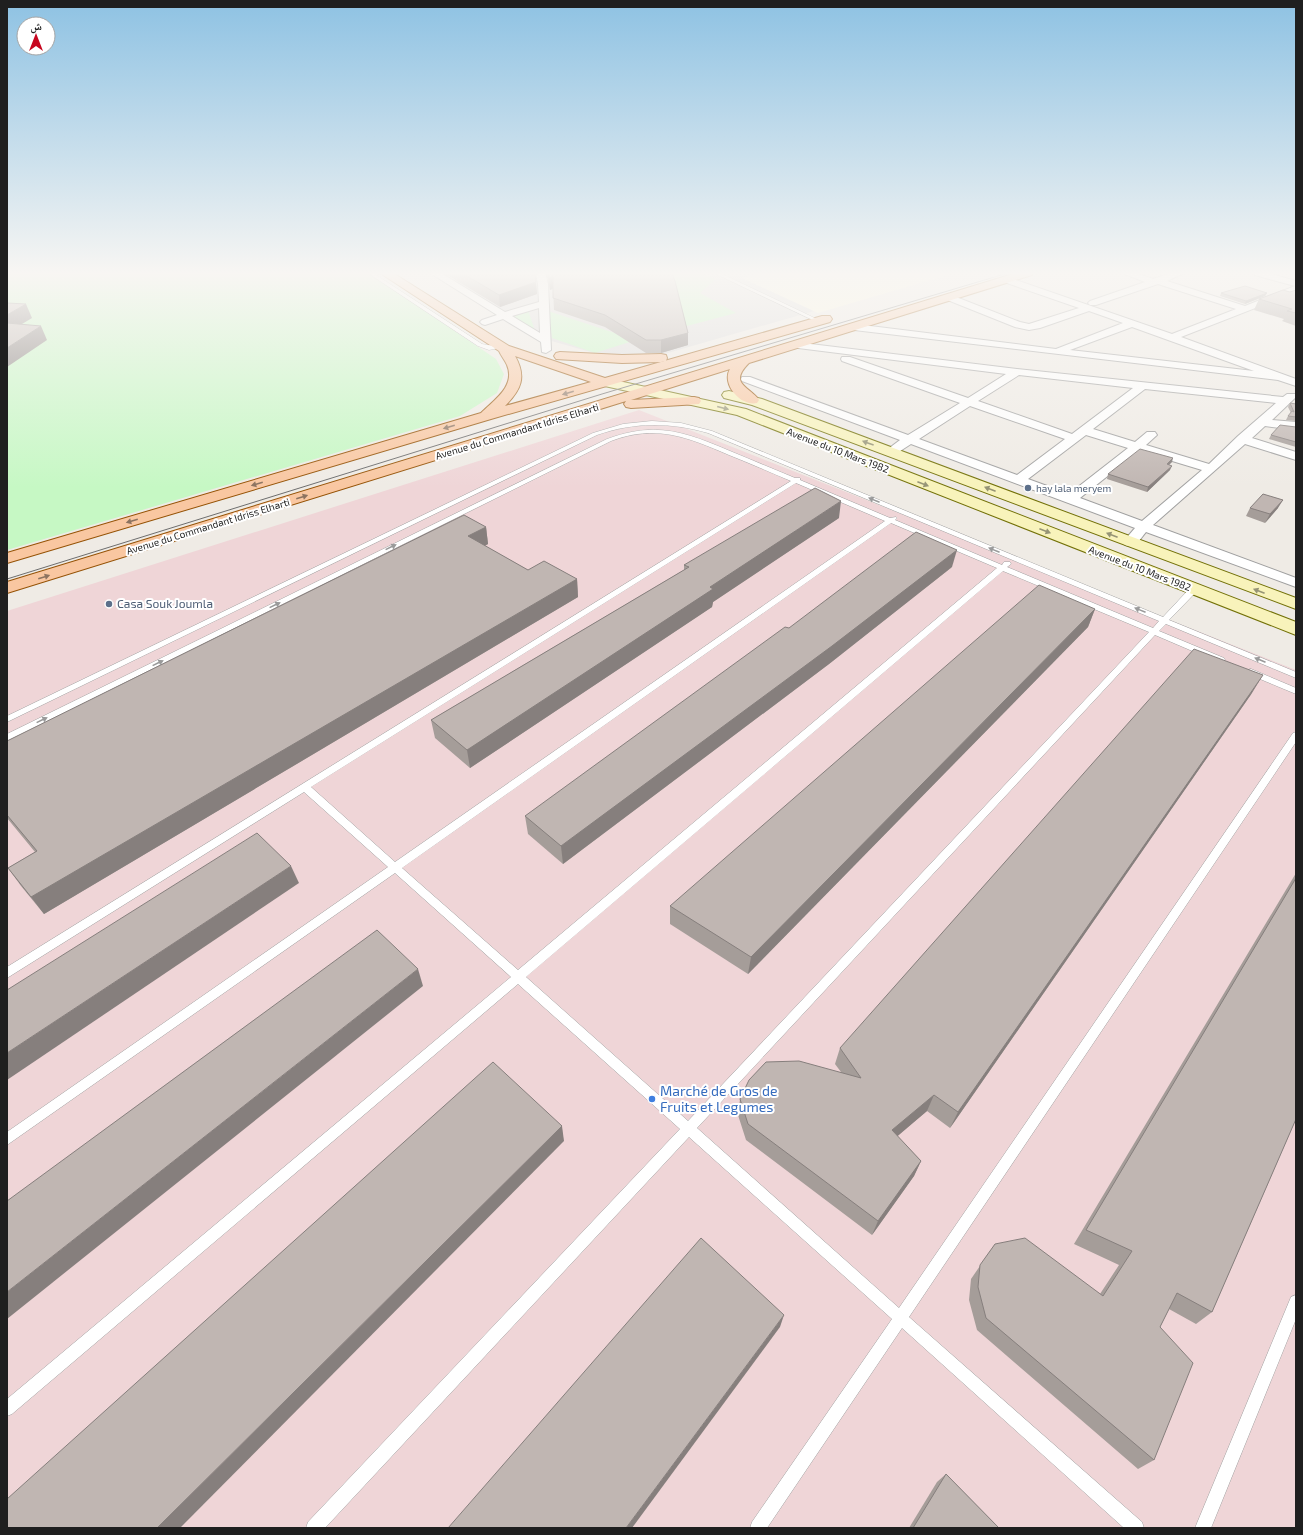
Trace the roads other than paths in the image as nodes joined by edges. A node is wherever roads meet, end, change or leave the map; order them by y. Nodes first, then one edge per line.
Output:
1 (479, 345) edge
2 (497, 345) edge
3 (535, 345) edge
4 (543, 345) edge
5 (739, 345) edge
6 (794, 345) joint
7 (997, 345) edge
8 (1076, 345) edge
9 (1200, 345) edge
10 (1204, 345) edge
11 (546, 347) junction
12 (502, 348) junction
13 (817, 349) junction
14 (1057, 352) junction
15 (709, 353) junction
16 (560, 356) junction
17 (745, 360) junction
18 (1017, 372) junction
19 (629, 376) junction
20 (1279, 377) junction
21 (1296, 377) edge
22 (746, 379) dead end
23 (605, 382) junction
24 (1296, 383) edge
25 (668, 384) junction
26 (1142, 386) junction
27 (644, 391) junction
28 (778, 392) junction
29 (1296, 392) edge
30 (694, 401) junction
31 (754, 401) junction
32 (1285, 401) junction
33 (969, 403) junction
34 (594, 408) junction
35 (486, 416) junction
36 (1261, 422) junction
37 (1296, 426) edge
38 (1083, 430) junction
39 (1150, 435) dead end
40 (1072, 438) junction
41 (910, 439) junction
42 (1242, 439) junction
43 (1137, 446) junction
44 (890, 452) junction
45 (1296, 456) edge
46 (1211, 469) junction
47 (808, 474) junction
48 (1019, 480) junction
49 (795, 481) junction
50 (1071, 499) junction
51 (902, 512) junction
52 (890, 520) junction
53 (1144, 526) junction
54 (1130, 542) junction
55 (7, 558) edge
56 (1015, 558) junction
57 (1003, 568) junction
58 (1296, 583) edge
59 (7, 588) edge
60 (1194, 589) junction
61 (1296, 604) edge
62 (1165, 620) junction
63 (1296, 629) edge
64 (1154, 631) junction
65 (1225, 661) edge
66 (1246, 670) edge
67 (1296, 675) edge
68 (1296, 691) edge
69 (7, 719) edge
70 (1296, 735) edge
71 (7, 738) edge
72 (304, 787) junction
73 (395, 867) junction
74 (7, 972) edge
75 (518, 978) junction
76 (688, 1129) junction
77 (7, 1139) edge
78 (1296, 1302) edge
79 (900, 1318) junction
80 (7, 1410) edge
81 (314, 1528) edge
82 (758, 1528) edge
83 (1136, 1528) edge
84 (1203, 1528) edge

1 - 12 lane
2 - 12 main road, Avenue du 10 Mars 1982
3 - 11 main road, Avenue du 10 Mars 1982
4 - 11 street
5 - 15 main road, Avenue du Commandant Idriss Elharti
6 - 13 street
6 - 17 main road, Avenue du Commandant Idriss Elharti
7 - 14 street
8 - 14 street
9 - 20 street
10 - 21 street
11 - 16 main road, Avenue du 10 Mars 1982
12 - 23 main road, Avenue du 10 Mars 1982
12 - 35 main road
13 - 18 street
13 - 33 street
14 - 20 street
15 - 16 main road
15 - 19 main road, Avenue du Commandant Idriss Elharti
16 - 19 main road, Avenue du 10 Mars 1982
17 - 25 main road, Avenue du Commandant Idriss Elharti
17 - 31 main road
18 - 26 street
18 - 33 street
19 - 23 main road, Avenue du Commandant Idriss Elharti
19 - 25 main road, Avenue du 10 Mars 1982
20 - 24 street
22 - 28 street
23 - 27 main road, Avenue du 10 Mars 1982
23 -> 35 main road, Avenue du Commandant Idriss Elharti
25 - 27 main road, Avenue du Commandant Idriss Elharti
25 - 31 main road, Avenue du 10 Mars 1982
26 - 32 street
26 - 38 street
27 - 30 main road, Avenue du 10 Mars 1982
27 - 34 main road, Avenue du Commandant Idriss Elharti
28 - 31 main road
28 - 41 street
29 - 32 street
30 - 34 main road
30 -> 60 main road, Avenue du 10 Mars 1982
44 -> 31 main road, Avenue du 10 Mars 1982
32 - 36 street
33 - 40 street
33 - 41 street
59 -> 34 main road, Avenue du Commandant Idriss Elharti
35 -> 55 main road, Avenue du Commandant Idriss Elharti
36 - 37 street
36 - 42 street
38 - 40 street
38 - 43 street
39 - 43 street
40 - 48 street
41 - 44 street
41 - 48 street
42 - 45 street
42 - 46 street
43 - 46 street
43 - 50 street
54 -> 44 main road, Avenue du 10 Mars 1982
46 - 53 street
47 - 49 lane
51 -> 47 lane
47 - 69 lane
48 - 50 street
49 - 52 lane
71 -> 49 lane
49 - 72 lane
50 - 53 street
51 - 52 lane
56 -> 51 lane
52 - 57 lane
52 - 73 lane
53 - 54 street
53 - 58 street
61 -> 54 main road, Avenue du 10 Mars 1982
56 - 57 lane
62 -> 56 lane
57 - 64 lane
57 - 75 lane
60 - 62 lane
60 - 63 main road, Avenue du 10 Mars 1982
62 - 64 lane
67 -> 62 lane
64 - 65 lane
64 - 76 lane
66 - 68 lane
70 - 79 lane
72 - 73 lane
72 - 74 lane
73 - 75 lane
73 - 77 lane
75 - 76 lane
75 - 80 lane
76 - 79 lane
76 - 81 lane
78 - 84 lane
79 - 82 lane
79 - 83 lane

